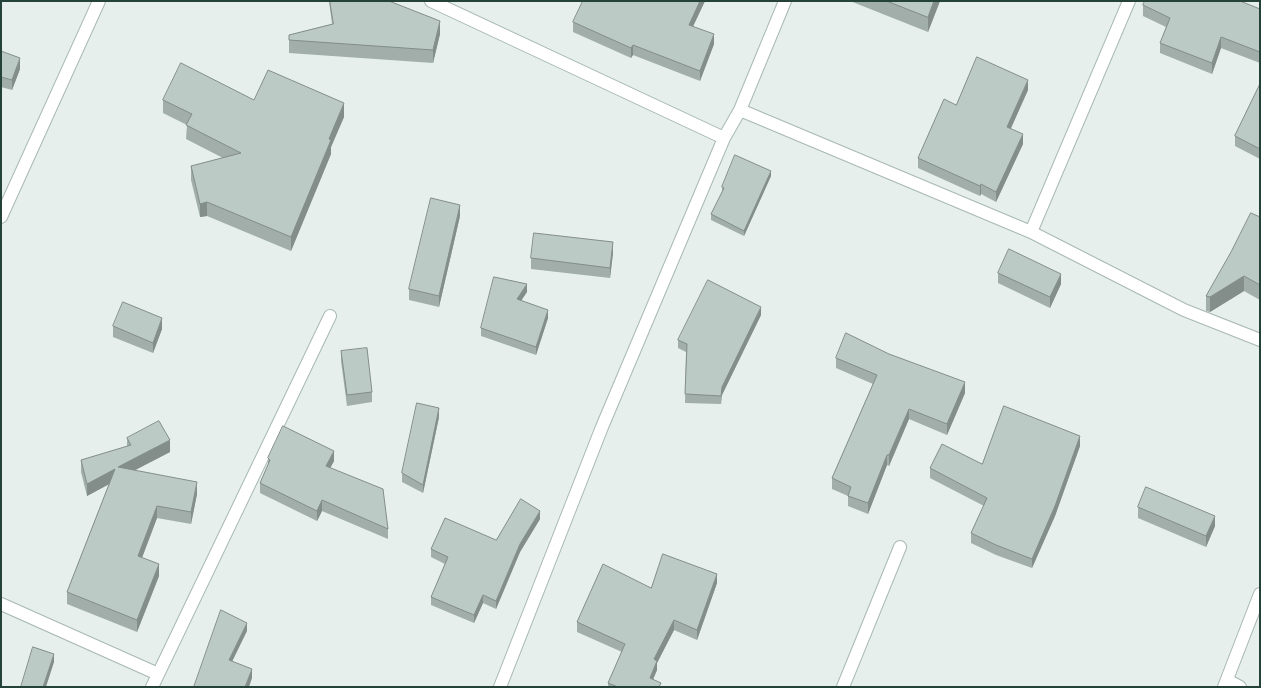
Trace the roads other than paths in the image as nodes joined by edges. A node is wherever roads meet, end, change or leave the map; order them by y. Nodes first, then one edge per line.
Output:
1 (99, 1) edge
2 (431, 1) edge
3 (785, 1) edge
4 (1128, 1) edge
5 (740, 110) junction
6 (724, 138) junction
7 (1, 217) edge
8 (1032, 232) junction
9 (330, 316) dead end
10 (1260, 340) edge
11 (900, 548) dead end
12 (1260, 594) edge
13 (1, 604) edge
14 (158, 674) junction
15 (1226, 684) edge
16 (152, 687) edge
17 (500, 687) edge
18 (843, 687) edge
19 (1240, 687) edge

1 - 7 street
2 - 6 street
3 - 5 street
4 - 8 street
5 - 6 street
5 - 8 street
6 - 17 street
8 - 10 street
9 - 14 street
11 - 18 street
12 - 15 street
13 - 14 street
14 - 16 street
15 - 19 street

